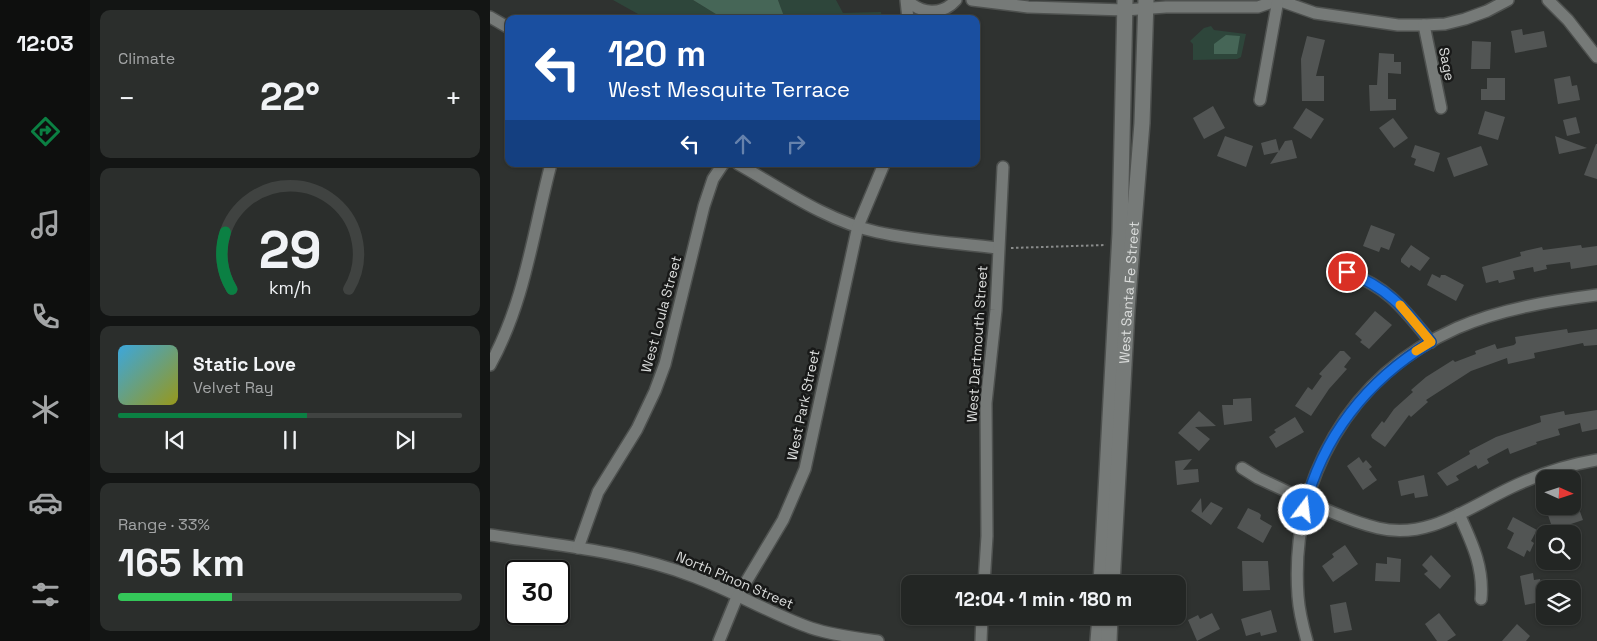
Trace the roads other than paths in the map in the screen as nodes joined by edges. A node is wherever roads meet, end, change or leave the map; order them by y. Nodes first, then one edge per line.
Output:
1 (907, 0) edge
2 (970, 0) edge
3 (1278, 0) edge
4 (1508, 0) edge
5 (1548, 0) edge
6 (955, 1) edge
7 (1125, 5) edge
8 (1146, 5) edge
9 (908, 15) edge
10 (935, 15) edge
11 (490, 16) edge
12 (505, 25) edge
13 (1424, 25) junction
14 (1597, 57) edge
15 (1260, 100) dead end
16 (1440, 108) dead end
17 (550, 167) edge
18 (721, 167) edge
19 (743, 167) edge
20 (883, 167) edge
21 (1003, 167) dead end
22 (858, 226) junction
23 (998, 248) junction
24 (1347, 272) dead end
25 (1597, 295) edge
26 (1431, 342) junction
27 (490, 364) edge
28 (1597, 460) edge
29 (1242, 468) dead end
30 (1307, 499) junction
31 (1459, 514) junction
32 (490, 535) edge
33 (578, 548) junction
34 (985, 575) edge
35 (1102, 575) edge
36 (1112, 575) edge
37 (737, 597) junction
38 (1481, 599) dead end
39 (982, 625) edge
40 (1099, 625) edge
41 (1110, 625) edge
42 (719, 641) edge
43 (878, 641) edge
44 (981, 641) edge
45 (1098, 641) edge
46 (1109, 641) edge
47 (1307, 641) edge

1 - 9 street
1 - 10 street
2 - 6 street
2 - 7 street
3 - 8 street
3 - 13 street
3 - 15 street
4 - 13 street
5 - 14 street
6 - 10 street
7 - 8 street
7 - 35 street, West Santa Fe Street
8 - 36 street, West Santa Fe Street
11 - 12 street
13 - 16 street, Sage
17 - 27 street
18 - 33 street, West Loula Street
19 - 22 street
20 - 22 street, West Park Street
21 - 23 street, West Dartmouth Street
22 - 23 street
22 - 37 street, West Park Street
23 - 34 street, West Dartmouth Street
24 - 26 street
25 - 26 street
26 - 30 street
28 - 31 street
29 - 30 street
30 - 31 street
30 - 47 street
31 - 38 street
32 - 33 street, North Pinon Street
33 - 37 street, North Pinon Street
37 - 42 street, West Park Street
37 - 43 street, North Pinon Street
39 - 44 street
40 - 45 street
41 - 46 street

